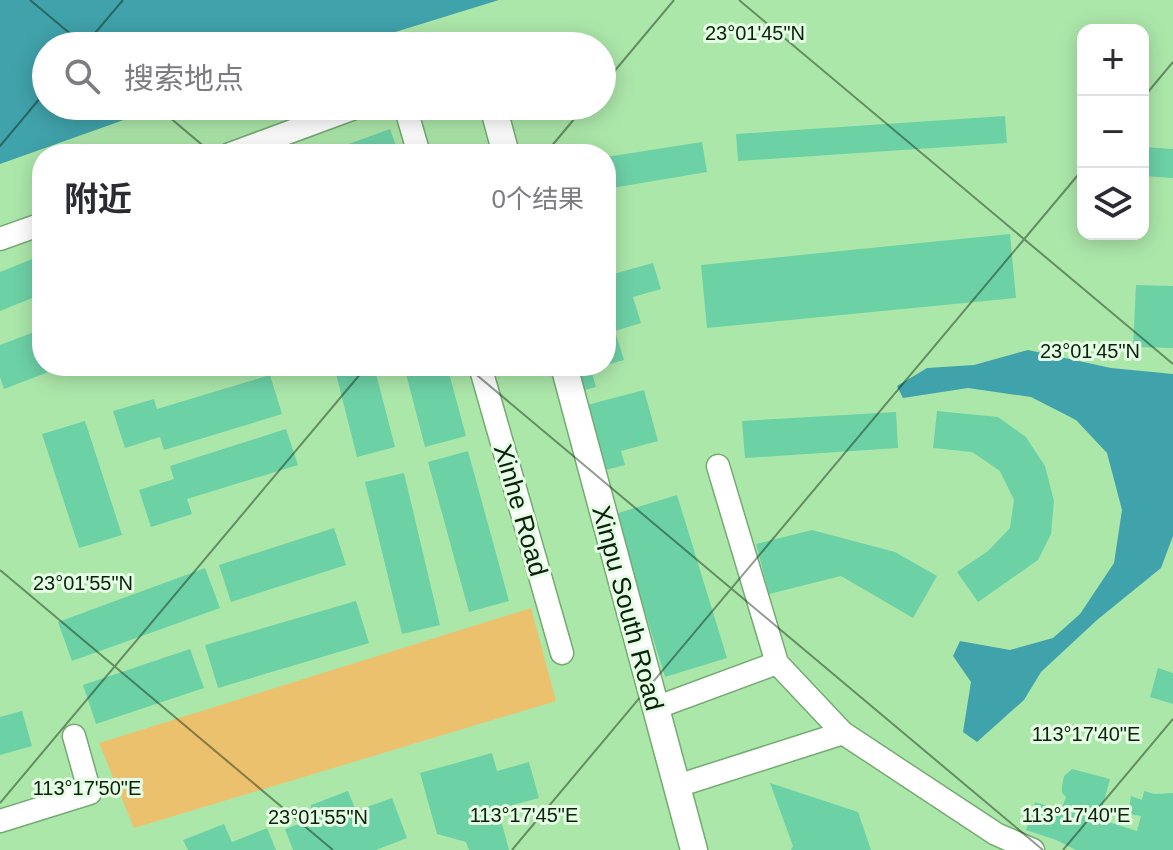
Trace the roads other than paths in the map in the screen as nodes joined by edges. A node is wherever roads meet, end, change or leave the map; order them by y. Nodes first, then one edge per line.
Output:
1 (322, 120) edge
2 (409, 120) edge
3 (497, 120) edge
4 (257, 144) edge
5 (416, 144) edge
6 (503, 144) edge
7 (32, 228) edge
8 (0, 239) edge
9 (483, 376) edge
10 (567, 376) edge
11 (718, 466) dead end
12 (562, 653) dead end
13 (777, 663) junction
14 (655, 708) junction
15 (843, 733) junction
16 (74, 736) dead end
17 (677, 786) junction
18 (0, 821) edge
19 (694, 850) edge
20 (1033, 850) edge

1 - 4 street
2 - 5 street
3 - 6 street
7 - 8 street
9 - 12 street, Xinhe Road
10 - 14 street, Xinpu South Road
11 - 13 street
13 - 14 street
13 - 15 street
14 - 17 street, Xinpu South Road
15 - 17 street
15 - 20 street
16 - 18 street
17 - 19 street, Xinpu South Road

